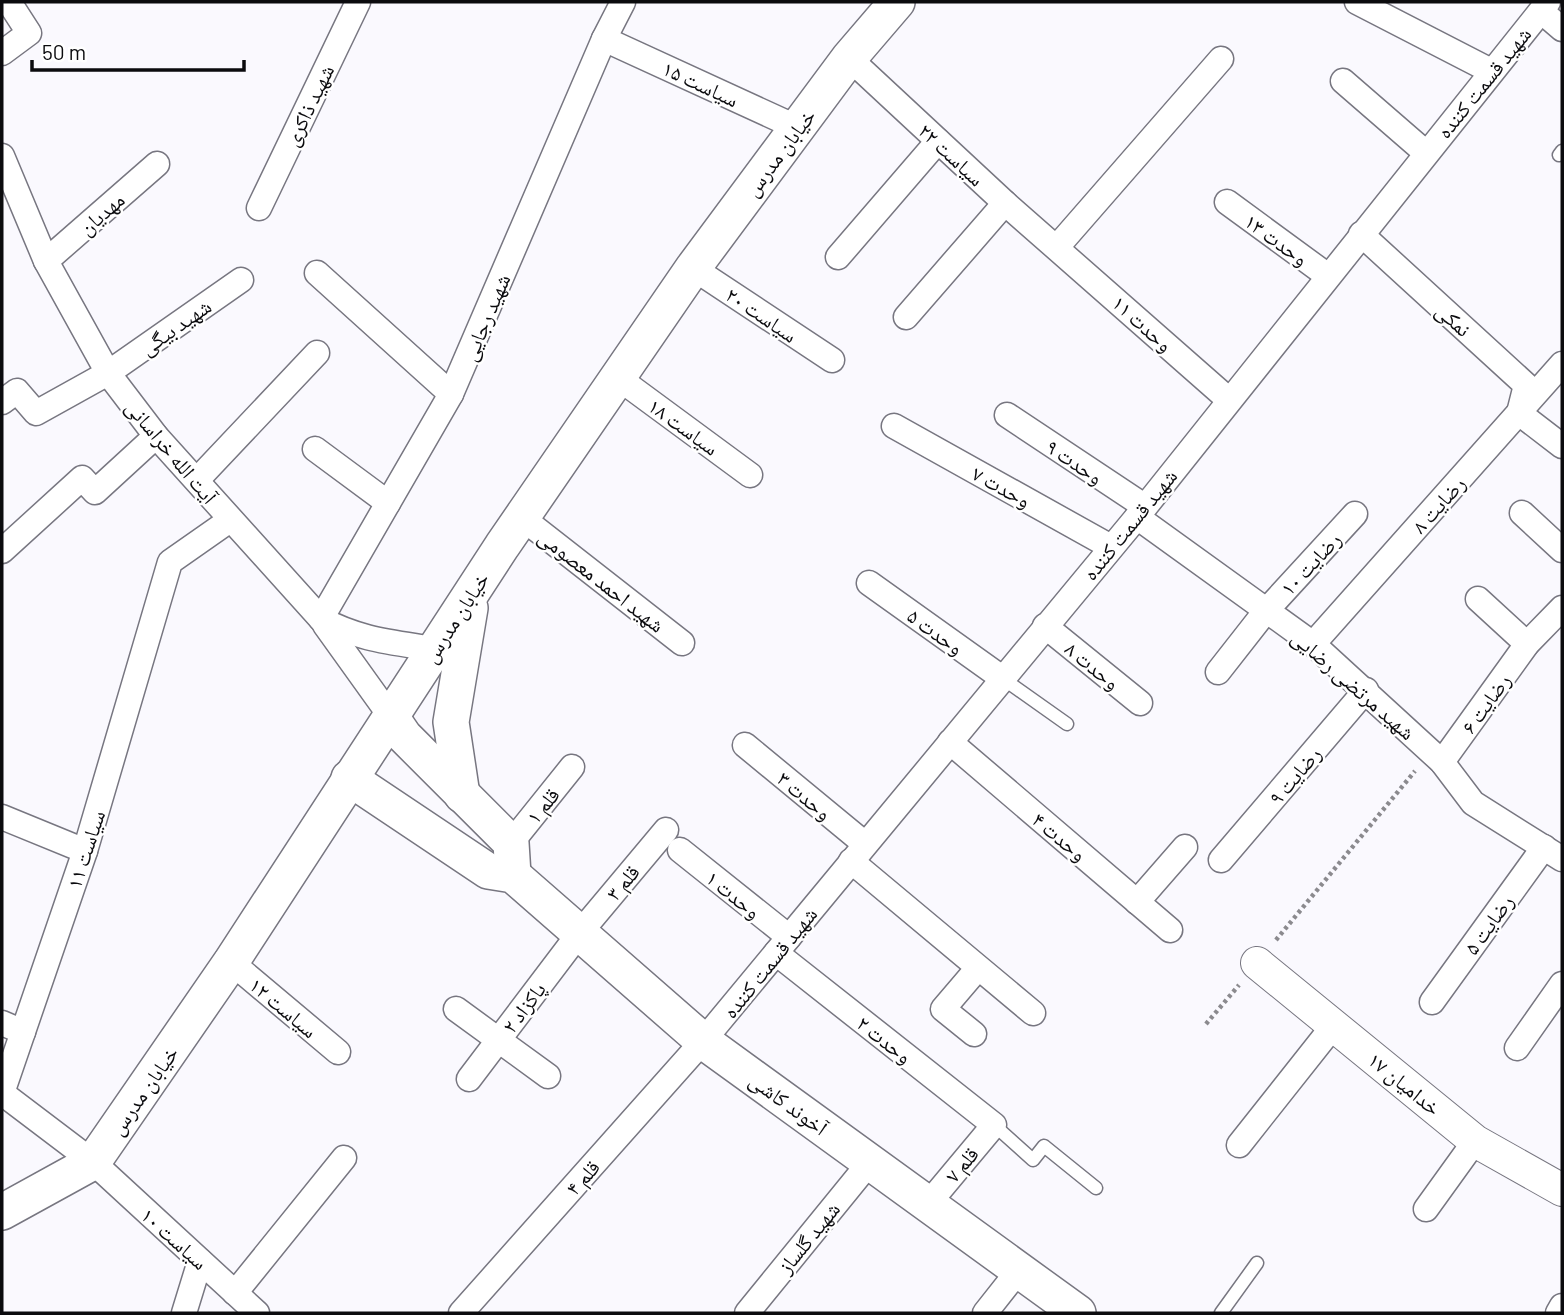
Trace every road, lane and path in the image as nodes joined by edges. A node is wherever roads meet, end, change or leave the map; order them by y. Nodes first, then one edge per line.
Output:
1 (9, 2) edge
2 (358, 2) edge
3 (623, 2) edge
4 (897, 2) edge
5 (1357, 2) edge
6 (1545, 6) edge
7 (1562, 29) edge
8 (604, 39) junction
9 (2, 53) edge
10 (849, 58) junction
11 (1221, 59) dead end
12 (1491, 71) junction
13 (1343, 81) dead end
14 (798, 128) junction
15 (938, 141) junction
16 (1426, 153) junction
17 (2, 156) edge
18 (156, 164) dead end
19 (1227, 202) dead end
20 (1005, 203) junction
21 (259, 208) dead end
22 (1361, 234) junction
23 (1057, 247) junction
24 (838, 257) dead end
25 (46, 261) junction
26 (693, 268) junction
27 (317, 273) dead end
28 (1328, 276) junction
29 (241, 280) dead end
30 (906, 317) dead end
31 (317, 353) dead end
32 (832, 360) dead end
33 (1562, 364) edge
34 (108, 373) junction
35 (617, 377) junction
36 (451, 394) junction
37 (1229, 400) junction
38 (2, 402) edge
39 (1519, 414) junction
40 (1007, 415) dead end
41 (894, 426) dead end
42 (156, 436) junction
43 (1562, 446) edge
44 (315, 449) dead end
45 (750, 475) dead end
46 (197, 480) junction
47 (388, 503) junction
48 (1140, 512) junction
49 (1522, 513) dead end
50 (1355, 514) dead end
51 (521, 517) junction
52 (230, 520) junction
53 (1111, 547) junction
54 (2, 551) edge
55 (1562, 551) edge
56 (869, 583) dead end
57 (475, 588) junction
58 (1478, 599) dead end
59 (1562, 608) edge
60 (1265, 611) junction
61 (321, 619) junction
62 (1045, 626) junction
63 (682, 643) dead end
64 (1313, 644) junction
65 (1527, 644) junction
66 (434, 649) junction
67 (1218, 672) dead end
68 (1002, 678) junction
69 (1366, 690) junction
70 (1140, 703) dead end
71 (391, 717) junction
72 (1067, 724) dead end
73 (950, 742) junction
74 (745, 745) dead end
75 (1436, 757) junction
76 (572, 767) dead end
77 (349, 778) junction
78 (462, 795) junction
79 (2, 817) edge
80 (666, 830) dead end
81 (1185, 846) dead end
82 (680, 850) dead end
83 (85, 851) junction
84 (858, 853) junction
85 (1553, 853) edge
86 (512, 859) junction
87 (1221, 860) dead end
88 (1137, 902) junction
89 (1170, 930) dead end
90 (578, 934) junction
91 (782, 945) junction
92 (231, 962) junction
93 (1257, 963) junction
94 (978, 968) junction
95 (1562, 984) edge
96 (1432, 1002) dead end
97 (456, 1009) dead end
98 (1033, 1013) dead end
99 (1206, 1024) dead end
100 (1334, 1026) junction
101 (13, 1028) edge
102 (974, 1034) dead end
103 (498, 1040) junction
104 (704, 1041) junction
105 (1517, 1048) dead end
106 (338, 1052) dead end
107 (548, 1076) dead end
108 (469, 1079) dead end
109 (2, 1093) edge
110 (994, 1125) junction
111 (1475, 1141) junction
112 (1239, 1145) dead end
113 (344, 1158) dead end
114 (93, 1162) junction
115 (870, 1162) junction
116 (1096, 1188) dead end
117 (1562, 1190) edge
118 (928, 1204) junction
119 (1426, 1209) dead end
120 (2, 1212) edge
121 (201, 1261) junction
122 (1257, 1263) dead end
123 (1020, 1270) junction
124 (236, 1293) junction
125 (1562, 1306) edge
126 (184, 1313) edge
127 (257, 1313) edge
128 (461, 1313) edge
129 (747, 1313) edge
130 (985, 1313) edge
131 (1078, 1313) edge
132 (1221, 1313) edge
133 (1558, 1313) edge

1 - 9 street
2 - 21 street, شهید ذاکری
3 - 8 street, شهید رجایی
4 - 10 main road, خیابان مدرس
5 - 12 street
6 - 7 street
6 - 12 street, شهید قسمت کننده
8 - 14 street, سیاست ۱۵
8 - 36 street, شهید رجایی
10 - 14 main road, خیابان مدرس
10 - 15 street, سیاست ۲۲
11 - 23 street
12 - 16 street, شهید قسمت کننده
13 - 16 street
14 - 26 main road, خیابان مدرس
15 - 20 street, سیاست ۲۲
15 - 24 street
16 - 22 street, شهید قسمت کننده
17 - 25 street, آیت الله خراسانی
18 - 25 street, مهدیان
19 - 28 street, وحدت ۱۳
20 - 23 street, سیاست ۲۲
20 - 30 street
22 - 28 street, شهید قسمت کننده
22 - 39 street, نمکی
23 - 37 street, وحدت ۱۱
25 - 34 street, آیت الله خراسانی
26 - 32 street, سیاست ۲۰
26 - 35 main road, خیابان مدرس
27 - 36 street
28 - 37 street, شهید قسمت کننده
29 - 34 street, شهید بیگی
31 - 46 street
33 - 39 street, رضایت ۸
34 - 38 street, شهید بیگی
34 - 42 street, آیت الله خراسانی
35 - 45 street, سیاست ۱۸
35 - 51 main road, خیابان مدرس
36 - 47 street, شهید رجایی
37 - 48 street, شهید قسمت کننده
39 - 43 street
39 - 64 street, رضایت ۸
40 - 48 street, وحدت ۹
41 - 53 street, وحدت ۷
42 - 46 street, آیت الله خراسانی
42 - 54 street
44 - 47 street
46 - 52 street, آیت الله خراسانی
47 - 61 street, شهید رجایی
48 - 53 street, شهید قسمت کننده
48 - 60 street, شهید مرتضی رضایی
49 - 55 street
50 - 60 street, رضایت ۱۰
51 - 57 main road, خیابان مدرس
51 - 63 street, شهید احمد معصومی
52 - 61 street, آیت الله خراسانی
52 - 83 street, سیاست ۱۱
53 - 62 street, شهید قسمت کننده
56 - 68 street, وحدت ۵
57 - 66 main road, خیابان مدرس
57 - 78 main road
58 - 65 street
59 - 65 street, رضایت ۶
60 - 64 street, شهید مرتضی رضایی
60 - 67 street, رضایت ۱۰
61 - 66 street, آیت الله خراسانی
61 - 71 street
62 - 68 street, شهید قسمت کننده
62 - 70 street, وحدت ۸
64 - 69 street, شهید مرتضی رضایی
65 - 75 street, رضایت ۶
66 - 71 main road, خیابان مدرس
68 - 72 lane
68 - 73 street, شهید قسمت کننده
69 - 75 street, شهید مرتضی رضایی
69 - 87 street, رضایت ۹
71 - 77 main road, خیابان مدرس
71 - 78 main road, آخوند کاشی
73 - 84 street, شهید قسمت کننده
73 - 88 street, وحدت ۴
74 - 84 street, وحدت ۳
75 - 85 street, شهید مرتضی رضایی
75 - 93 path
76 - 86 street, قلم ۱
77 - 86 main road, آخوند کاشی
77 - 92 main road, خیابان مدرس
78 - 86 main road, آخوند کاشی
79 - 83 street
80 - 90 street, قلم ۳
81 - 88 street
82 - 91 street, وحدت ۱
83 - 101 street, سیاست ۱۱
84 - 91 street, شهید قسمت کننده
84 - 94 street, وحدت ۳
85 - 96 street, رضایت ۵
86 - 90 main road, آخوند کاشی
88 - 89 street, وحدت ۴
90 - 103 street, پاکزاد ۲
90 - 104 main road, آخوند کاشی
91 - 104 street, شهید قسمت کننده
91 - 110 street, وحدت ۲
92 - 106 street, سیاست ۱۲
92 - 114 main road, خیابان مدرس
93 - 99 path
93 - 100 street, خدامیان ۱۷
94 - 98 street, وحدت ۳
94 - 102 street
95 - 105 street
97 - 103 street
100 - 111 street, خدامیان ۱۷
100 - 112 street
101 - 109 street, سیاست ۱۱
103 - 107 street
103 - 108 street, پاکزاد ۲
104 - 115 main road, آخوند کاشی
104 - 128 street, قلم ۴
109 - 114 street, سیاست ۱۱
110 - 116 lane
110 - 118 street, قلم ۷
111 - 117 street, خدامیان ۱۷
111 - 119 street
113 - 124 street
114 - 120 main road, خیابان مدرس
114 - 121 street, سیاست ۱۰
115 - 118 main road, آخوند کاشی
115 - 129 street, شهید گلساز
118 - 123 main road, آخوند کاشی
121 - 124 street, سیاست ۱۰
121 - 126 street
122 - 132 lane
123 - 130 street
123 - 131 main road, آخوند کاشی
124 - 127 street, سیاست ۱۰
125 - 133 street

